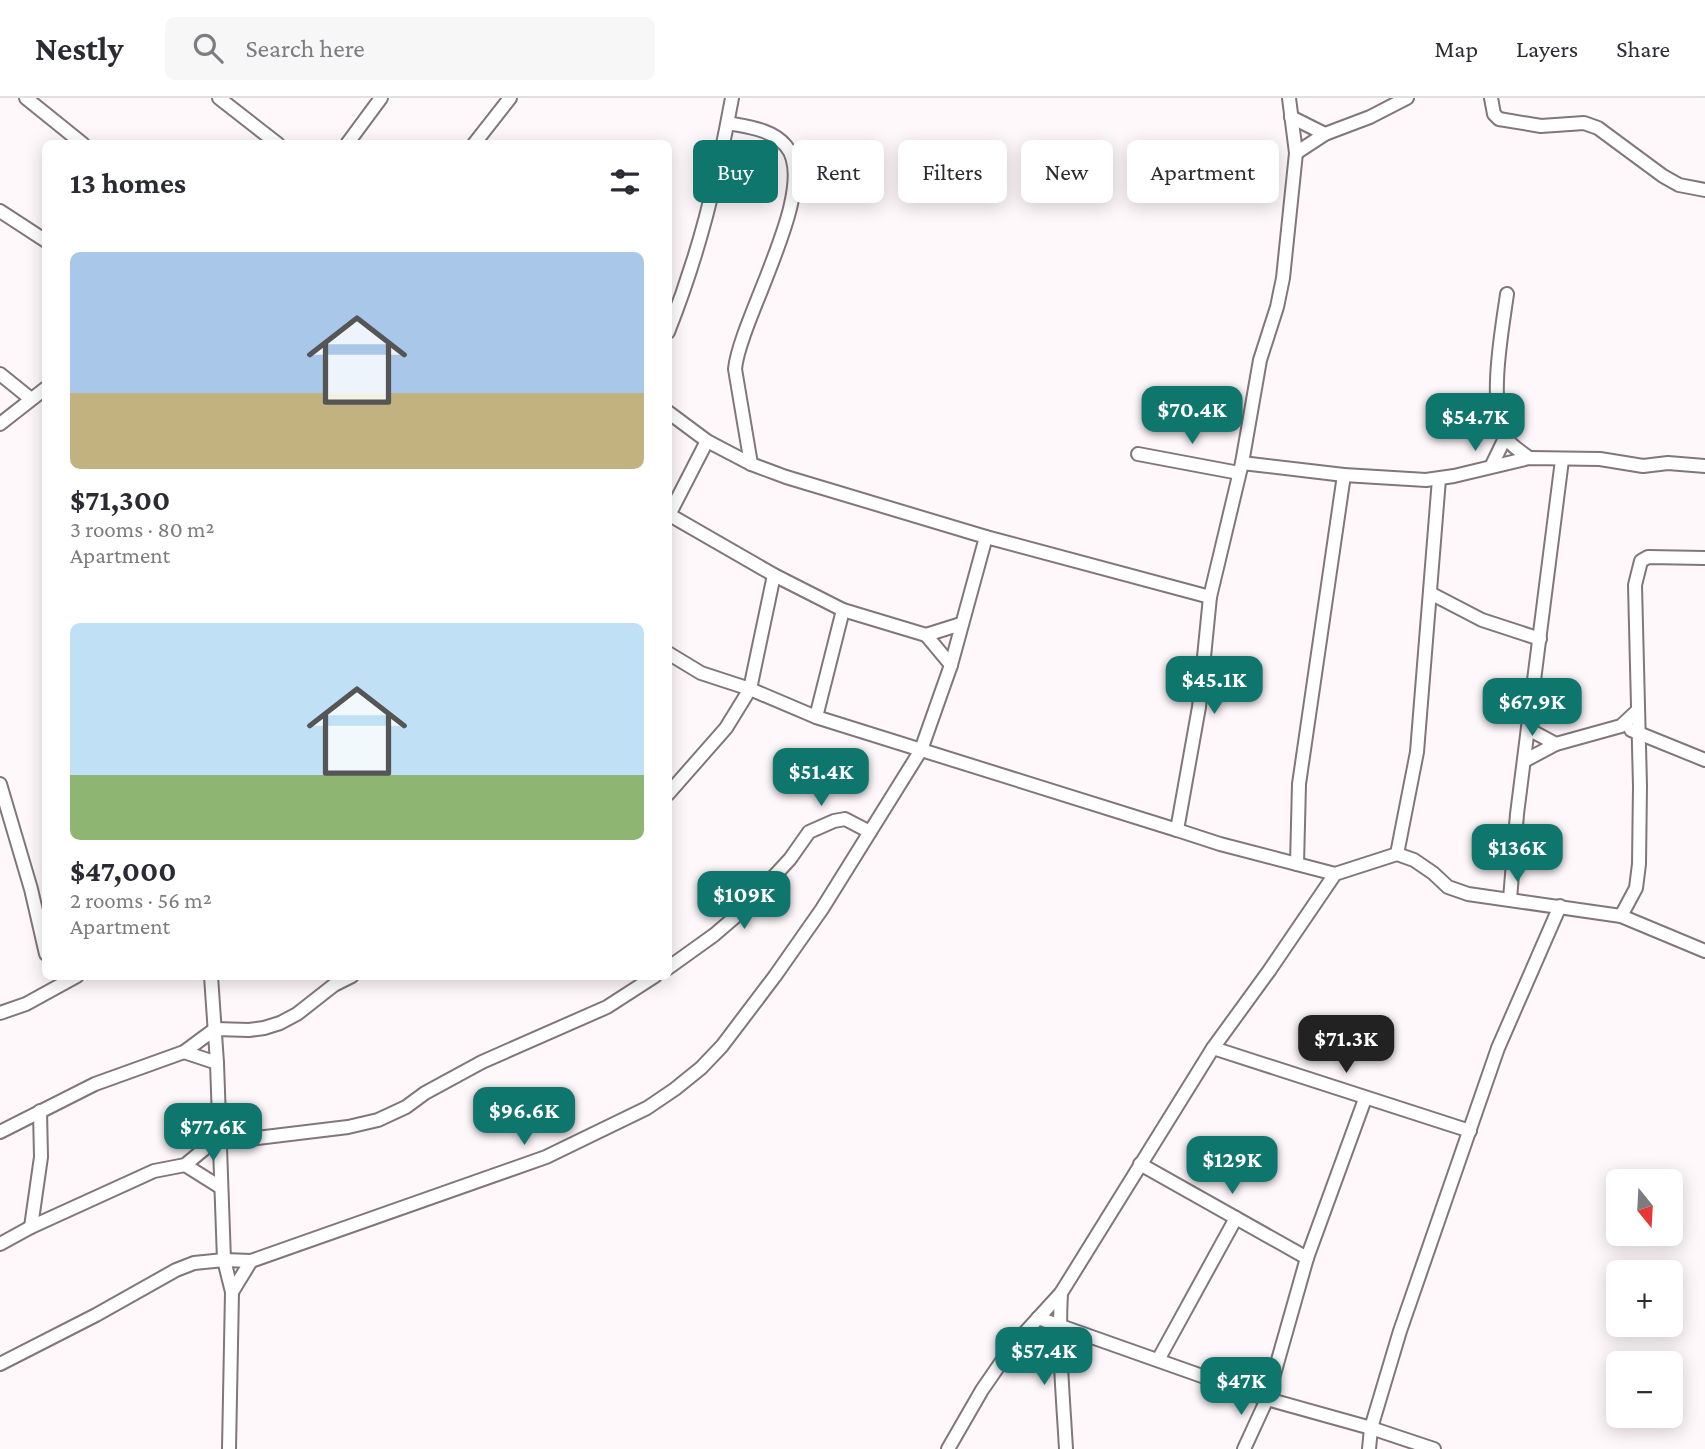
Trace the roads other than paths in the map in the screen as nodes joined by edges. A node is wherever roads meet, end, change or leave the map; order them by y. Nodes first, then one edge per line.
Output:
1 (26, 98) edge
2 (219, 98) edge
3 (509, 98) edge
4 (732, 98) edge
5 (1289, 98) edge
6 (1407, 98) edge
7 (1492, 98) edge
8 (375, 101) edge
9 (1291, 117) junction
10 (728, 123) junction
11 (1325, 134) junction
12 (78, 140) edge
13 (273, 140) edge
14 (350, 140) edge
15 (477, 140) edge
16 (1296, 153) junction
17 (1705, 190) edge
18 (0, 212) edge
19 (42, 238) edge
20 (1507, 294) dead end
21 (672, 321) edge
22 (0, 374) edge
23 (42, 391) edge
24 (31, 399) junction
25 (672, 415) edge
26 (0, 424) edge
27 (1505, 439) junction
28 (707, 441) junction
29 (1138, 454) dead end
30 (1529, 458) junction
31 (1562, 460) junction
32 (751, 464) junction
33 (1492, 465) junction
34 (1705, 466) edge
35 (1240, 468) junction
36 (1344, 475) junction
37 (1440, 479) junction
38 (672, 508) edge
39 (672, 516) edge
40 (986, 537) junction
41 (1705, 558) edge
42 (774, 575) junction
43 (1430, 593) junction
44 (1210, 597) junction
45 (844, 610) junction
46 (961, 624) junction
47 (926, 635) junction
48 (1540, 639) junction
49 (672, 655) edge
50 (951, 665) junction
51 (750, 689) junction
52 (1637, 711) junction
53 (816, 717) junction
54 (1621, 726) junction
55 (1528, 729) junction
56 (1637, 732) junction
57 (1556, 744) junction
58 (921, 750) junction
59 (1705, 760) edge
60 (1524, 761) junction
61 (0, 784) edge
62 (672, 789) edge
63 (1177, 830) junction
64 (870, 832) junction
65 (1397, 855) junction
66 (1297, 864) junction
67 (1335, 874) junction
68 (1510, 899) junction
69 (1560, 906) junction
70 (1621, 916) junction
71 (42, 935) edge
72 (1705, 951) edge
73 (672, 965) edge
74 (211, 980) edge
75 (344, 980) edge
76 (649, 980) edge
77 (52, 983) edge
78 (0, 1013) edge
79 (215, 1029) junction
80 (1213, 1048) junction
81 (184, 1052) junction
82 (217, 1063) junction
83 (1365, 1099) junction
84 (40, 1111) junction
85 (1470, 1131) junction
86 (0, 1132) edge
87 (220, 1136) junction
88 (1140, 1164) junction
89 (185, 1165) junction
90 (220, 1187) junction
91 (1236, 1218) junction
92 (31, 1227) junction
93 (0, 1244) edge
94 (1307, 1258) junction
95 (224, 1260) junction
96 (251, 1261) junction
97 (232, 1293) junction
98 (1061, 1293) junction
99 (1038, 1318) junction
100 (1059, 1325) junction
101 (1158, 1360) junction
102 (0, 1364) edge
103 (1268, 1399) junction
104 (1371, 1428) junction
105 (229, 1449) edge
106 (947, 1449) edge
107 (1066, 1449) edge
108 (1244, 1449) edge
109 (1368, 1449) edge
110 (1434, 1449) edge

1 - 12 street
2 - 13 street
3 - 15 street
4 - 10 street
5 - 9 street
6 - 11 street
7 - 17 street
8 - 14 street
9 - 11 street
9 - 16 street
10 - 21 street
10 - 32 street
11 - 16 street
16 - 35 street
18 - 19 street
20 - 27 street
22 - 24 street
23 - 24 street
24 - 26 street
25 - 28 street
27 - 30 street
27 - 33 street
28 - 32 street
28 - 38 street
29 - 35 street
30 - 31 street
30 - 33 street
31 - 34 street
31 - 48 street
32 - 40 street
33 - 37 street
35 - 36 street
35 - 44 street
36 - 37 street
36 - 66 street
37 - 43 street
39 - 42 street
40 - 44 street
40 - 46 street
41 - 52 street
42 - 45 street
42 - 51 street
43 - 48 street
43 - 65 street
44 - 63 street
45 - 47 street
45 - 53 street
46 - 47 street
46 - 50 street
47 - 50 street
48 - 55 street
49 - 51 street
50 - 58 street
51 - 53 street
51 - 62 street
52 - 54 street
52 - 56 street
53 - 58 street
54 - 56 street
54 - 57 street
55 - 57 street
55 - 60 street
56 - 59 street
56 - 70 street
57 - 60 street
58 - 63 street
58 - 64 street
60 - 68 street
61 - 71 street
63 - 66 street
64 - 73 street
64 - 96 street
65 - 67 street
65 - 68 street
66 - 67 street
67 - 80 street
68 - 69 street
69 - 70 street
69 - 85 street
70 - 72 street
74 - 79 street
75 - 79 street
76 - 87 street
77 - 78 street
79 - 81 street
79 - 82 street
80 - 83 street
80 - 88 street
81 - 82 street
81 - 84 street
82 - 87 street
83 - 85 street
83 - 94 street
84 - 86 street
84 - 92 street
85 - 104 street
87 - 89 street
87 - 90 street
88 - 91 street
88 - 98 street
89 - 90 street
89 - 92 street
90 - 95 street
91 - 94 street
91 - 101 street
92 - 93 street
94 - 103 street
95 - 96 street
95 - 97 street
95 - 102 street
96 - 97 street
97 - 105 street
98 - 99 street
98 - 100 street
99 - 100 street
99 - 106 street
100 - 101 street
100 - 107 street
101 - 103 street
103 - 104 street
103 - 108 street
104 - 109 street
104 - 110 street

